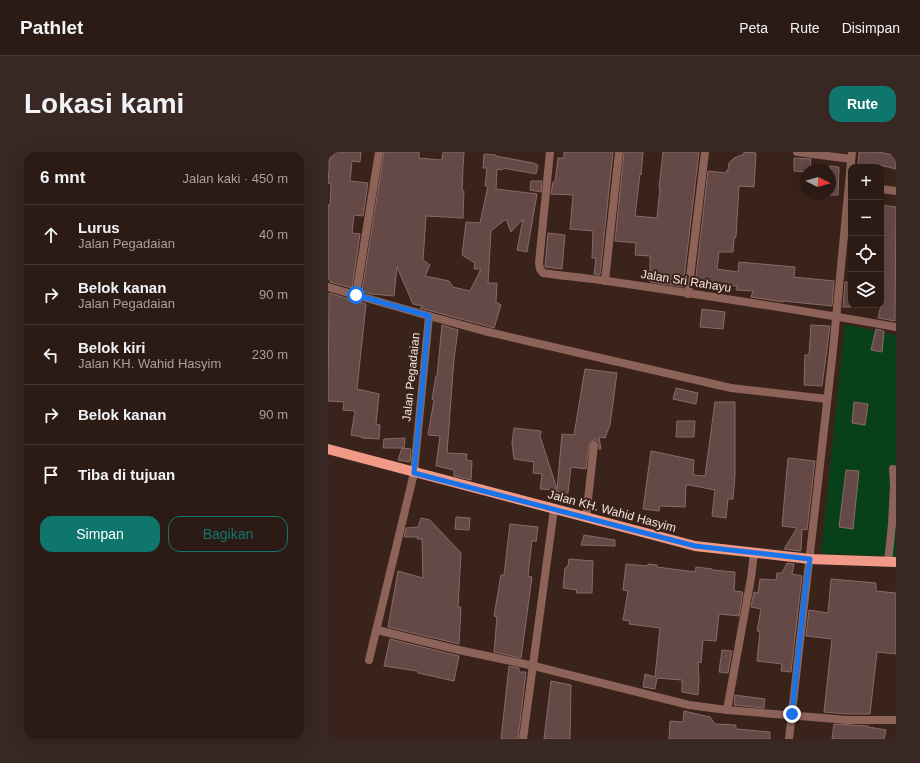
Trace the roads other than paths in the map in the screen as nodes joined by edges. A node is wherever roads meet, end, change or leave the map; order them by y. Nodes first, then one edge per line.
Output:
1 (379, 152) edge
2 (550, 152) edge
3 (619, 152) edge
4 (705, 152) edge
5 (797, 152) edge
6 (852, 156) edge
7 (884, 189) edge
8 (896, 191) edge
9 (848, 200) edge
10 (605, 281) junction
11 (328, 287) edge
12 (688, 294) junction
13 (356, 295) junction
14 (429, 316) junction
15 (836, 317) junction
16 (896, 327) edge
17 (827, 399) junction
18 (594, 445) dead end
19 (328, 449) edge
20 (893, 469) dead end
21 (414, 473) junction
22 (554, 509) junction
23 (586, 518) junction
24 (754, 553) junction
25 (810, 559) junction
26 (892, 562) edge
27 (377, 630) junction
28 (369, 660) dead end
29 (534, 666) junction
30 (727, 710) junction
31 (792, 714) junction
32 (896, 720) edge
33 (523, 739) edge
34 (789, 739) edge

1 - 13 street
2 - 10 street, Jalan Sri Rahayu
3 - 10 street
4 - 12 street
5 - 6 street
7 - 8 street
9 - 15 street
10 - 12 street, Jalan Sri Rahayu
11 - 13 street, Jalan Pegadaian
12 - 15 street, Jalan Sri Rahayu
13 - 14 street, Jalan Pegadaian
14 - 17 street
14 - 21 street, Jalan Pegadaian
15 - 16 street, Jalan Sri Rahayu
15 - 17 street
17 - 25 street
18 - 23 street
19 - 21 main road, Jalan KH. Wahid Hasyim
20 - 26 street
21 - 22 main road, Jalan KH. Wahid Hasyim
21 - 27 street, Jalan Pegadaian
22 - 23 main road, Jalan KH. Wahid Hasyim
22 - 29 street
23 - 24 main road, Jalan KH. Wahid Hasyim
24 - 25 main road, Jalan KH. Wahid Hasyim
24 - 30 street
25 - 26 main road, Jalan KH. Wahid Hasyim
25 - 31 street
27 - 28 street, Jalan Pegadaian
27 - 29 street
29 - 30 street
29 - 33 street
30 - 31 street
31 - 32 street
31 - 34 street

